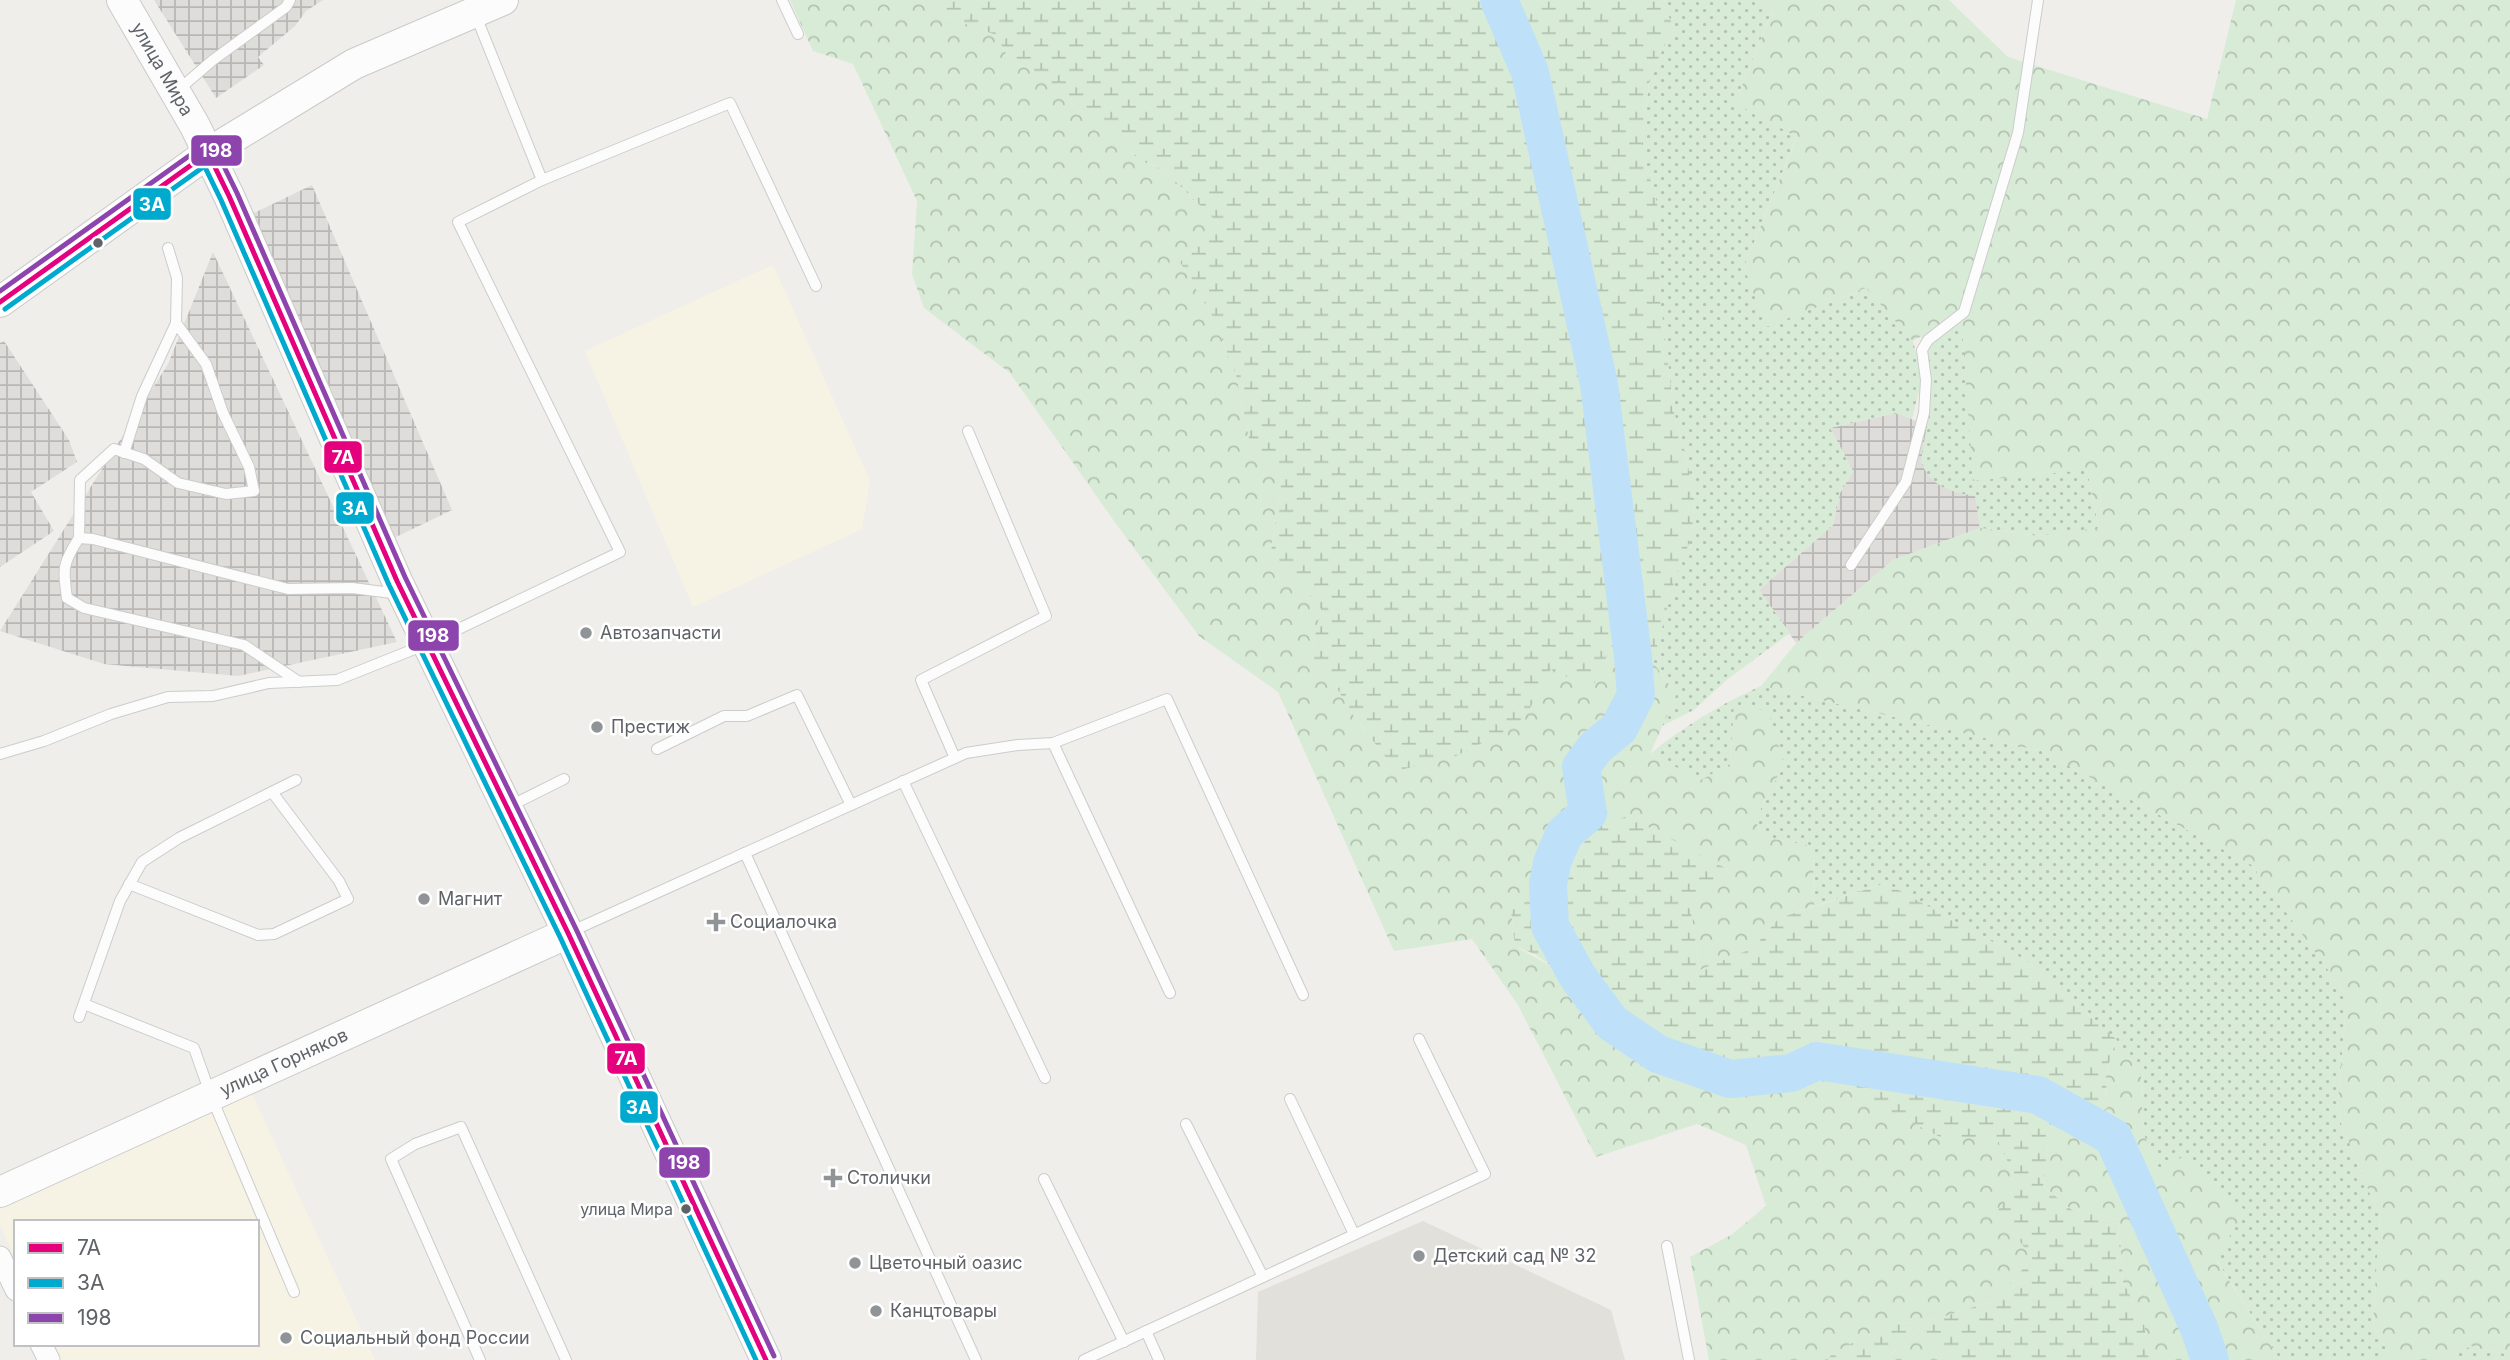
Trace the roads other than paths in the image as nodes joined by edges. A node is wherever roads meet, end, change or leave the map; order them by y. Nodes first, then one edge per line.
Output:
1 (122, 0) edge
2 (290, 0) edge
3 (503, 0) edge
4 (782, 0) edge
5 (2038, 0) edge
6 (475, 13) junction
7 (798, 34) dead end
8 (175, 92) junction
9 (208, 153) junction
10 (542, 180) junction
11 (168, 248) dead end
12 (816, 286) dead end
13 (3, 295) edge
14 (177, 323) junction
15 (968, 431) dead end
16 (124, 453) junction
17 (79, 538) junction
18 (1851, 565) dead end
19 (403, 595) junction
20 (427, 644) junction
21 (299, 682) junction
22 (1053, 744) junction
23 (657, 749) dead end
24 (0, 754) edge
25 (955, 758) junction
26 (564, 779) dead end
27 (296, 780) dead end
28 (904, 781) junction
29 (272, 792) junction
30 (851, 805) junction
31 (506, 807) junction
32 (745, 853) junction
33 (130, 884) junction
34 (568, 933) junction
35 (1170, 993) dead end
36 (1303, 995) dead end
37 (84, 1004) junction
38 (79, 1017) dead end
39 (1419, 1039) dead end
40 (1045, 1078) dead end
41 (211, 1096) junction
42 (1290, 1099) dead end
43 (1186, 1124) dead end
44 (1044, 1179) dead end
45 (0, 1192) edge
46 (1354, 1234) junction
47 (1667, 1246) dead end
48 (0, 1257) edge
49 (1263, 1277) junction
50 (14, 1286) edge
51 (294, 1292) dead end
52 (1146, 1331) junction
53 (1124, 1342) junction
54 (480, 1360) edge
55 (566, 1360) edge
56 (766, 1360) edge
57 (976, 1360) edge
58 (1084, 1360) edge
59 (1159, 1360) edge
60 (1689, 1360) edge

1 - 8 main road, улица Мира
2 - 8 lane
3 - 6 main road
4 - 7 lane
5 - 18 lane
6 - 9 main road
6 - 10 lane
8 - 9 main road, улица Мира
9 - 13 main road
9 - 19 main road, улица Мира
10 - 12 lane
10 - 20 lane
11 - 14 lane
14 - 16 lane
14 - 16 lane
15 - 25 lane
16 - 17 lane
17 - 19 lane
17 - 21 lane
19 - 20 main road, улица Мира
20 - 21 lane
20 - 31 main road, улица Мира
21 - 24 lane
22 - 25 lane
22 - 35 lane
22 - 36 lane
23 - 30 lane
25 - 28 lane
26 - 31 lane
27 - 29 lane
28 - 30 lane
28 - 40 lane
29 - 33 lane
29 - 33 lane
30 - 32 lane
31 - 34 main road, улица Мира
32 - 34 lane
32 - 57 lane
33 - 37 lane
34 - 41 main road, улица Горняков
34 - 56 main road, улица Мира
37 - 38 lane
37 - 41 lane
39 - 46 lane
41 - 45 main road, улица Горняков
41 - 51 lane
42 - 46 lane
43 - 49 lane
44 - 53 lane
46 - 49 lane
47 - 60 lane
48 - 50 street
49 - 52 lane
52 - 53 lane
52 - 59 lane
53 - 58 lane
54 - 55 lane

